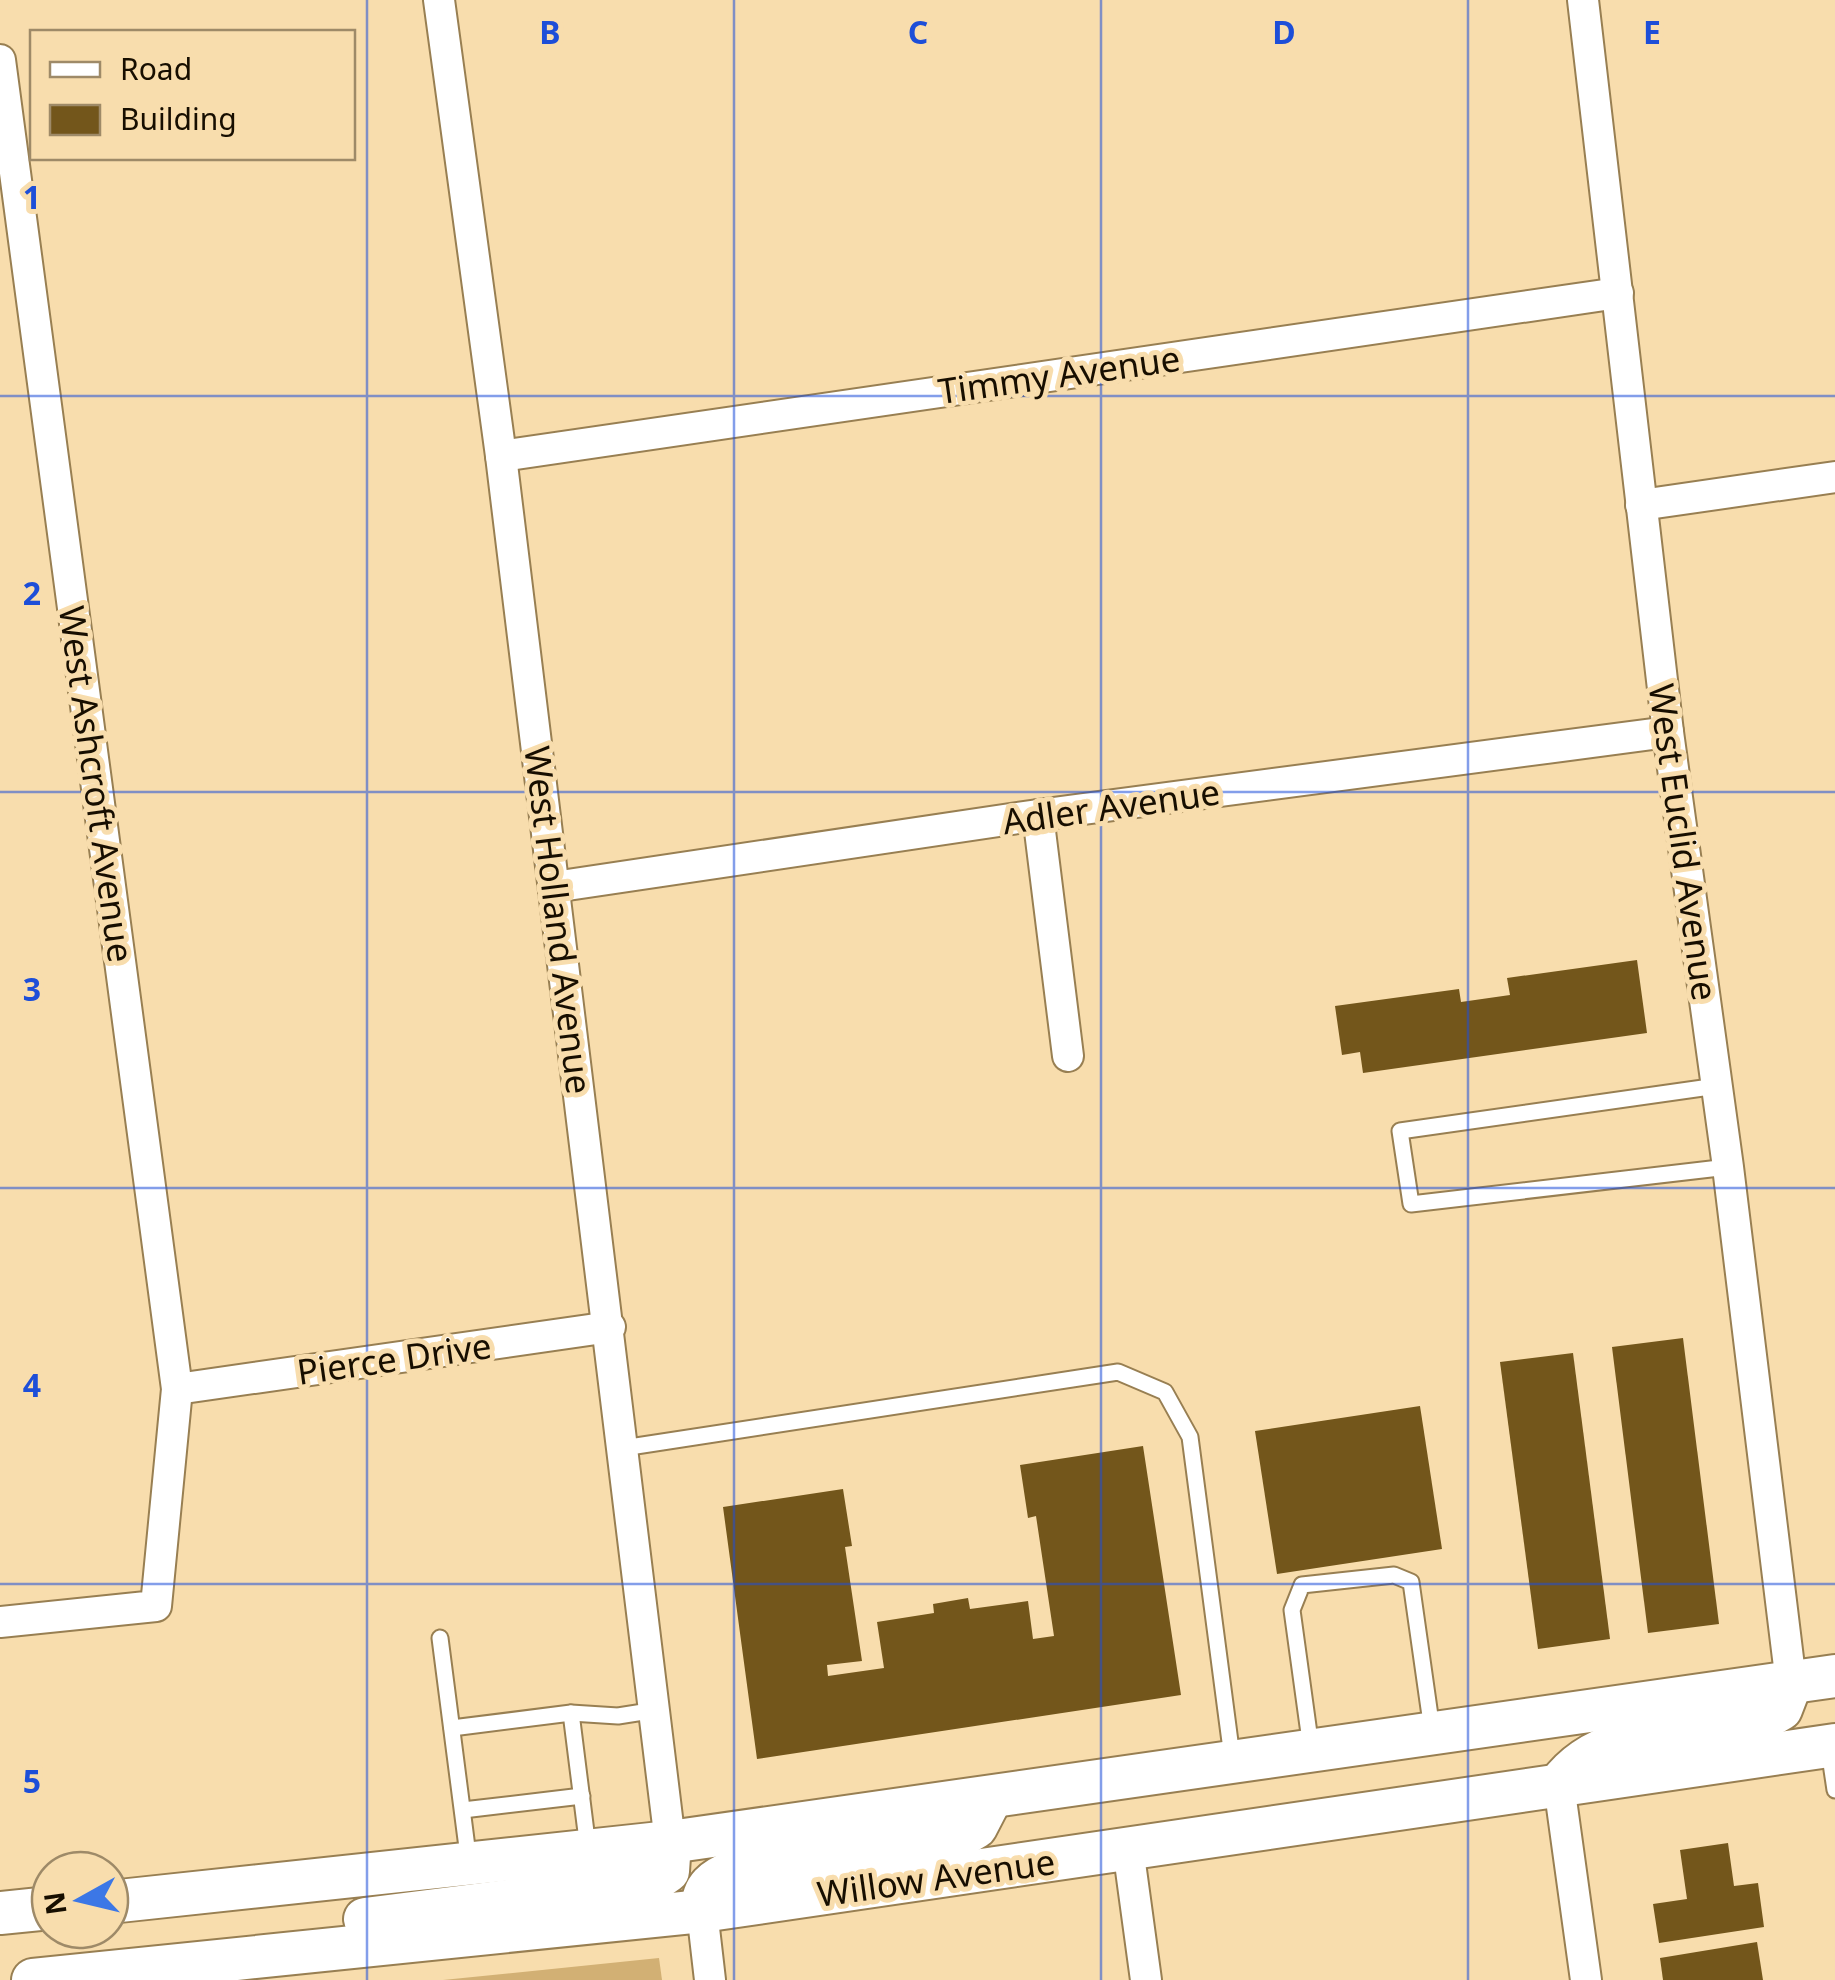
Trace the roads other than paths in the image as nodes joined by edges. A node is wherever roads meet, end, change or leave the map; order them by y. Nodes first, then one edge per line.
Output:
1 (439, 0) edge
2 (1584, 0) edge
3 (0, 60) edge
4 (1618, 293) junction
5 (501, 456) junction
6 (1835, 476) edge
7 (1641, 505) junction
8 (1668, 732) junction
9 (1038, 815) junction
10 (554, 887) junction
11 (1068, 1056) dead end
12 (1717, 1086) junction
13 (1728, 1167) junction
14 (610, 1326) junction
15 (177, 1390) junction
16 (623, 1448) junction
17 (0, 1622) edge
18 (440, 1638) dead end
19 (1835, 1676) edge
20 (1792, 1683) junction
21 (656, 1710) junction
22 (571, 1713) junction
23 (452, 1728) junction
24 (1432, 1734) junction
25 (1833, 1743) edge
26 (1312, 1752) junction
27 (1232, 1763) junction
28 (1559, 1785) junction
29 (1835, 1790) edge
30 (582, 1796) junction
31 (990, 1800) junction
32 (463, 1810) junction
33 (670, 1842) junction
34 (1128, 1848) junction
35 (589, 1852) junction
36 (469, 1865) junction
37 (130, 1900) edge
38 (30, 1910) edge
39 (702, 1911) junction
40 (0, 1913) edge
41 (281, 1953) junction
42 (33, 1980) edge
43 (710, 1980) edge
44 (1146, 1980) edge
45 (1586, 1980) edge

1 - 5 street, West Holland Avenue
2 - 4 street, West Euclid Avenue
3 - 15 street, West Ashcroft Avenue
4 - 5 street, Timmy Avenue
4 - 7 street, West Euclid Avenue
5 - 10 street, West Holland Avenue
6 - 7 street
7 - 8 street, West Euclid Avenue
8 - 9 street, Adler Avenue
8 - 12 street, West Euclid Avenue
9 - 10 street, Adler Avenue
9 - 11 street
10 - 14 street, West Holland Avenue
12 - 13 street, West Euclid Avenue
12 - 13 lane
13 - 20 street, West Euclid Avenue
14 - 15 street, Pierce Drive
14 - 16 street, West Holland Avenue
15 - 17 street, West Ashcroft Avenue
16 - 21 street, West Holland Avenue
16 - 27 lane
18 - 23 lane
19 - 20 main road, Willow Avenue
20 - 24 main road, Willow Avenue
20 - 28 main road
21 - 22 lane
21 - 33 street, West Holland Avenue
22 - 23 lane
22 - 30 lane
23 - 32 lane
24 - 26 main road, Willow Avenue
24 - 26 lane
25 - 28 main road, Willow Avenue
25 - 29 lane
26 - 27 main road, Willow Avenue
27 - 31 main road, Willow Avenue
28 - 34 main road, Willow Avenue
28 - 45 street
30 - 32 lane
30 - 35 lane
31 - 33 main road, Willow Avenue
31 - 39 main road
32 - 36 lane
33 - 35 main road, Willow Avenue
33 - 41 main road
34 - 39 main road, Willow Avenue
34 - 44 street
35 - 36 main road, Willow Avenue
36 - 37 main road, Willow Avenue
38 - 40 main road
39 - 41 main road, Willow Avenue
39 - 43 street
41 - 42 main road, Willow Avenue

